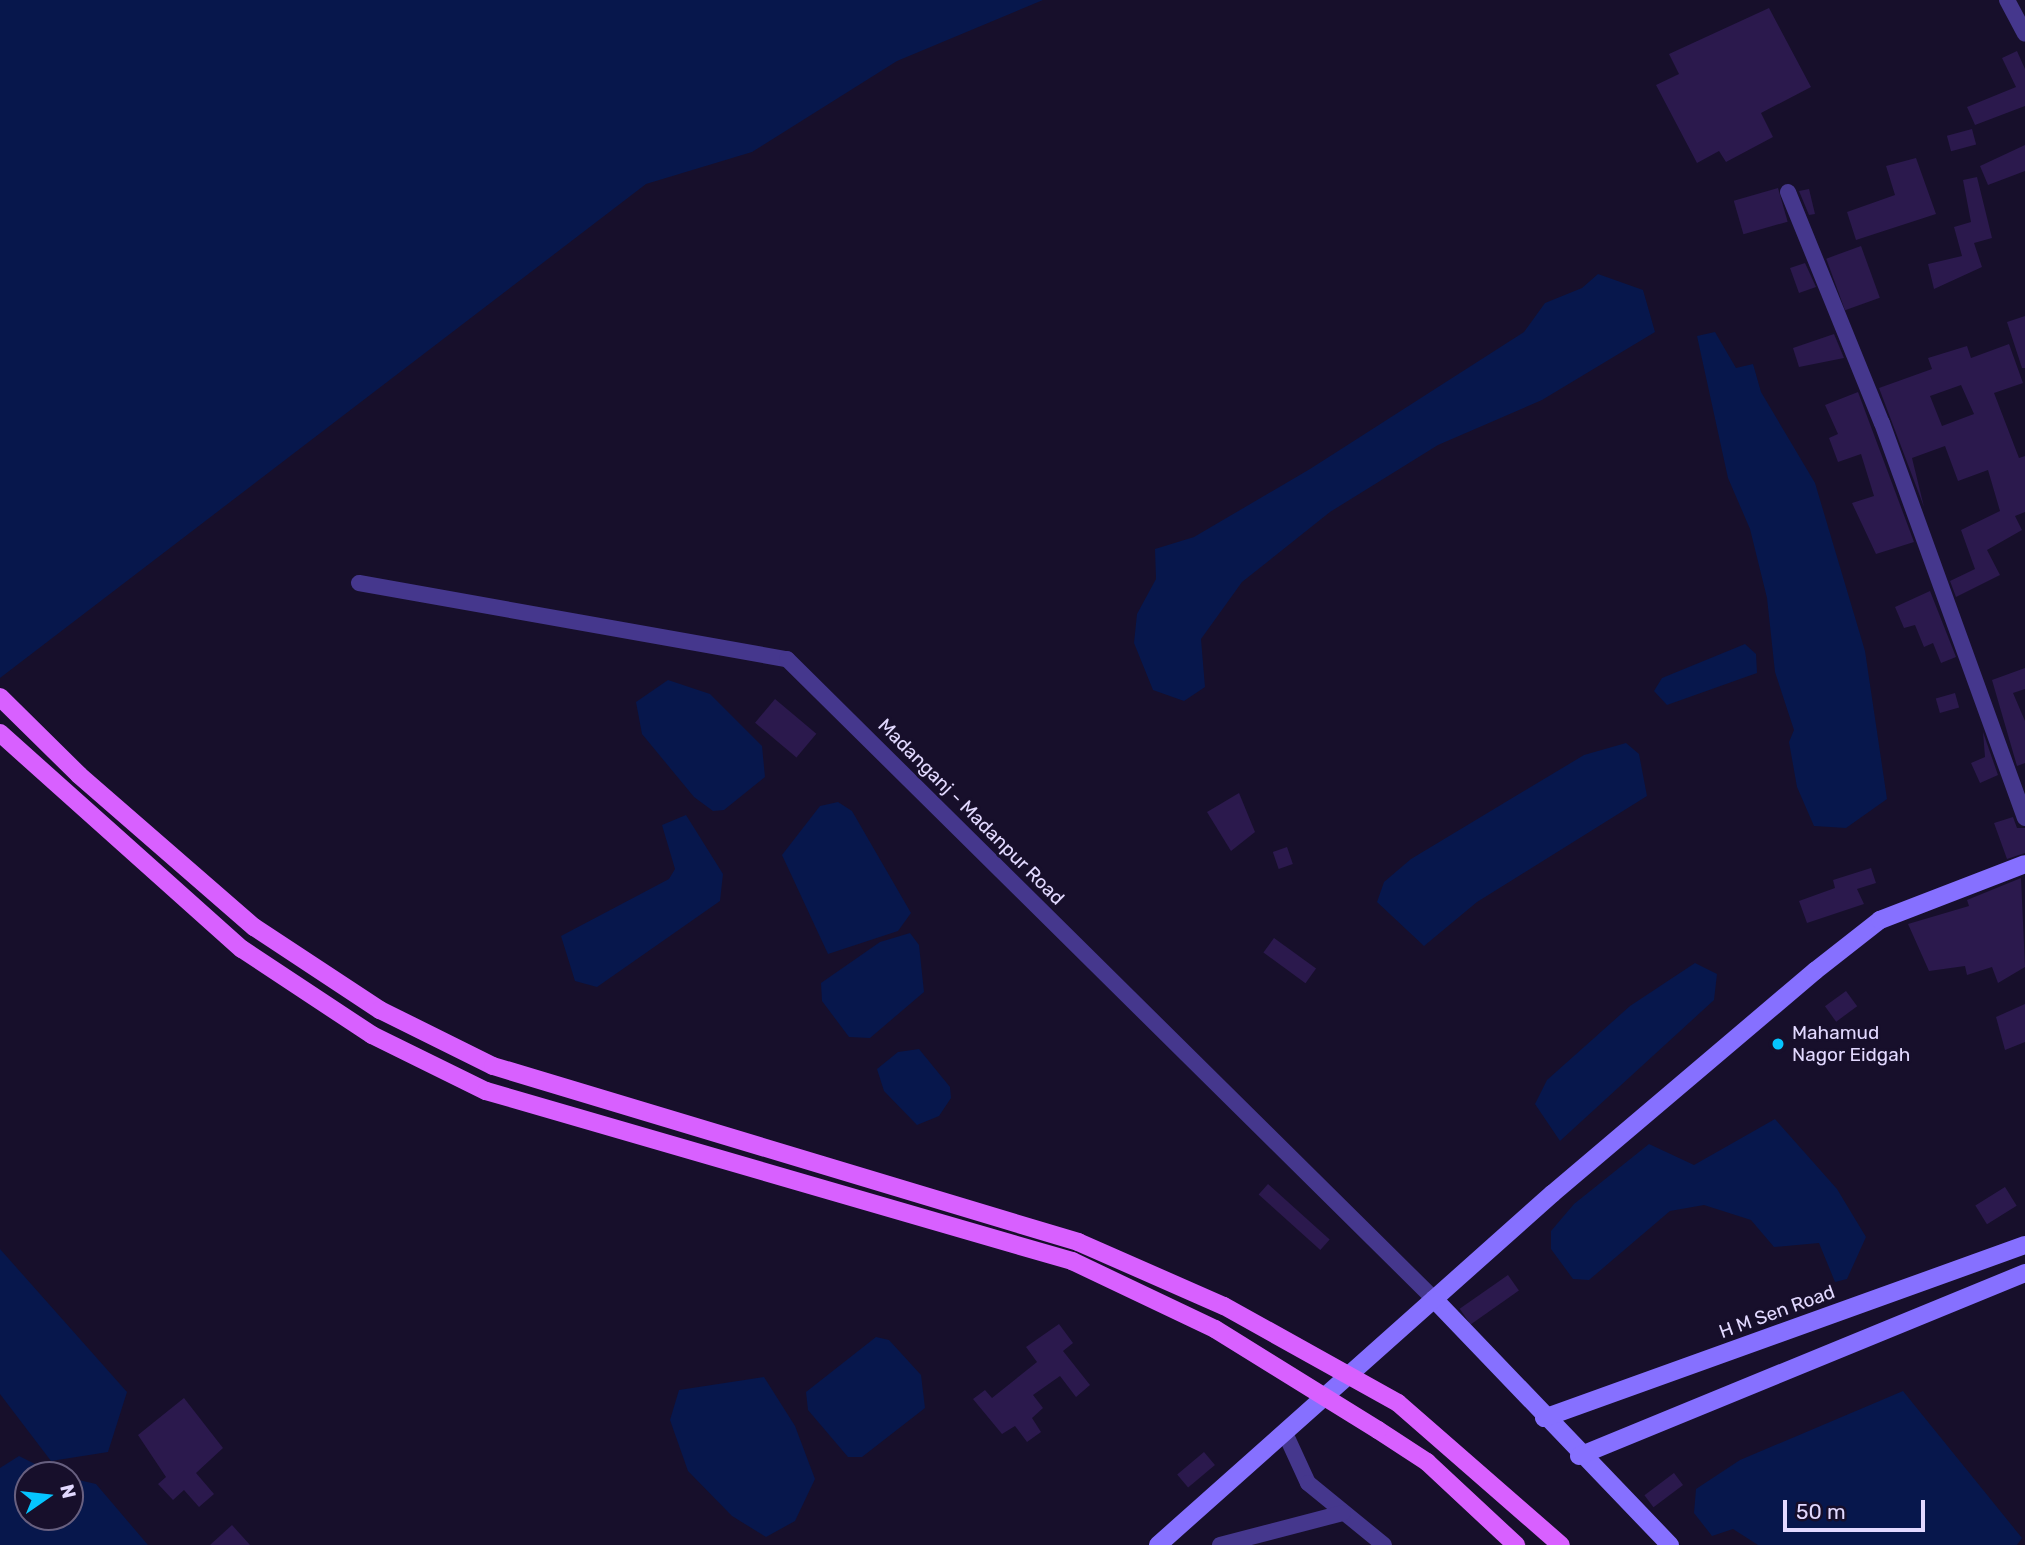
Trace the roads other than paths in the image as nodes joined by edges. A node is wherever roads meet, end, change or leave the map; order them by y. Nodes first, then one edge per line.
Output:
1 (2007, 0) edge
2 (2025, 34) edge
3 (1788, 192) dead end
4 (359, 583) dead end
5 (0, 697) edge
6 (0, 733) edge
7 (2025, 818) edge
8 (2025, 864) edge
9 (2025, 1245) edge
10 (2025, 1273) edge
11 (1434, 1299) junction
12 (1544, 1418) junction
13 (1285, 1433) junction
14 (1579, 1456) junction
15 (1343, 1514) junction
16 (1158, 1545) edge
17 (1220, 1545) edge
18 (1384, 1545) edge
19 (1516, 1545) edge
20 (1560, 1545) edge
21 (1670, 1545) edge

1 - 2 street
3 - 7 street
4 - 11 street, Madanganj - Madanpur Road
5 - 20 main road, bridge
6 - 19 main road, bridge
8 - 11 street
9 - 12 street, H M Sen Road
10 - 14 street
11 - 12 street
11 - 13 street
12 - 14 street
13 - 15 street
13 - 16 street
14 - 21 street
15 - 17 street
15 - 18 street

